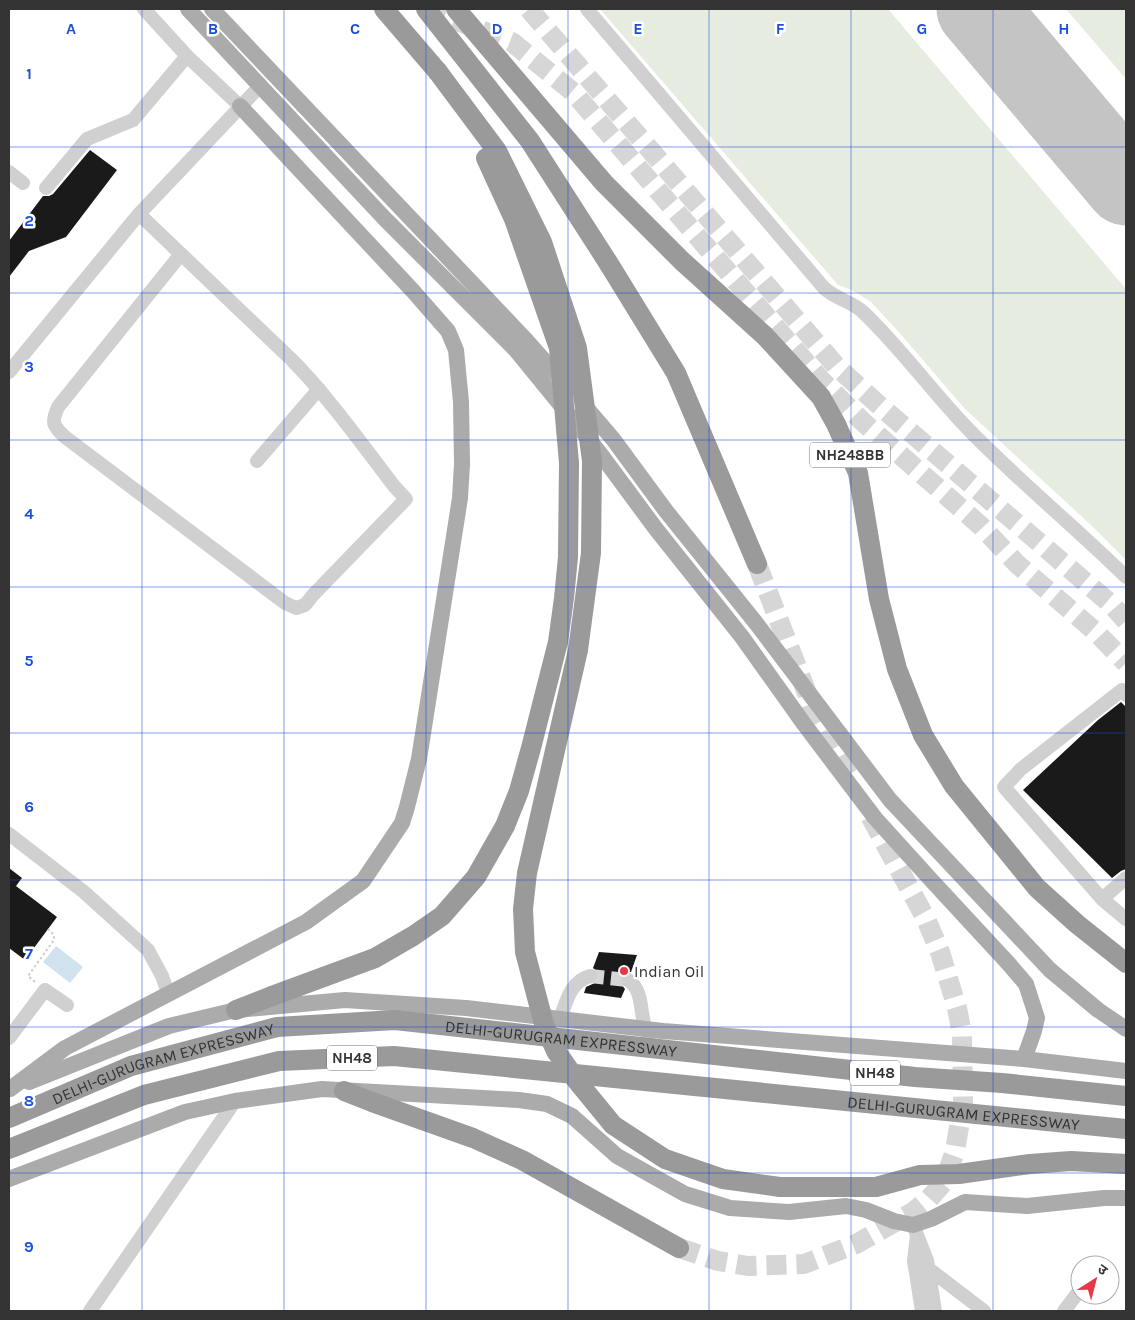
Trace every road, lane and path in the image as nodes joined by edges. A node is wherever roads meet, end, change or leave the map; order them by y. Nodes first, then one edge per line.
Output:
1 (144, 9) edge
2 (188, 9) edge
3 (212, 9) edge
4 (384, 9) edge
5 (426, 9) edge
6 (456, 9) edge
7 (588, 9) edge
8 (187, 56) junction
9 (260, 86) junction
10 (458, 97) junction
11 (240, 106) junction
12 (9, 172) edge
13 (23, 183) dead end
14 (46, 188) dead end
15 (139, 214) junction
16 (181, 254) junction
17 (9, 372) edge
18 (319, 389) junction
19 (257, 461) dead end
20 (756, 564) tunnel mouth
21 (1126, 577) edge
22 (1126, 695) edge
23 (9, 834) edge
24 (1126, 878) edge
25 (1102, 899) junction
26 (1126, 919) edge
27 (48, 929) dead end
28 (1126, 963) edge
29 (590, 976) tunnel mouth
30 (628, 980) dead end
31 (45, 990) junction
32 (168, 993) junction
33 (67, 1005) dead end
34 (236, 1010) junction
35 (560, 1019) junction
36 (644, 1028) junction
37 (1126, 1029) edge
38 (9, 1038) edge
39 (658, 1049) junction
40 (1024, 1059) junction
41 (1126, 1071) edge
42 (10, 1090) edge
43 (344, 1090) junction
44 (1126, 1096) edge
45 (235, 1101) junction
46 (9, 1118) edge
47 (1126, 1129) edge
48 (9, 1149) edge
49 (1126, 1164) edge
50 (9, 1179) edge
51 (1126, 1198) edge
52 (915, 1230) junction
53 (679, 1248) tunnel mouth
54 (929, 1269) junction
55 (92, 1311) edge
56 (922, 1311) edge
57 (935, 1311) edge
58 (984, 1311) edge

1 - 8 street
2 - 9 main road
3 - 37 main road
4 - 10 highway, bridge
5 - 20 highway
6 - 28 highway, NH248BB
7 - 21 street
8 - 11 street
8 - 14 street
9 - 11 street
9 - 40 main road
10 - 34 highway, bridge
10 - 49 highway, bridge
11 - 15 street
11 - 32 main road
12 - 13 street
15 - 16 street
15 - 17 street
16 - 18 street
16 - 18 street
18 - 19 street
22 - 25 street
23 - 32 street
24 - 25 street
25 - 26 street
27 - 31 path
29 - 35 street
30 - 36 street
31 - 33 street
31 - 38 street
32 - 42 main road
34 - 35 main road
34 - 42 main road
35 - 36 main road
36 - 39 street
36 - 40 main road
39 - 44 highway, DELHI-GURUGRAM EXPRESSWAY / NH48
39 - 46 highway, DELHI-GURUGRAM EXPRESSWAY / NH48
40 - 41 main road
43 - 45 main road
43 - 52 main road
43 - 53 highway
45 - 50 main road
45 - 55 street
47 - 48 highway, DELHI-GURUGRAM EXPRESSWAY / NH48
51 - 52 main road
52 - 54 street
52 - 56 street
54 - 57 street
54 - 58 street

